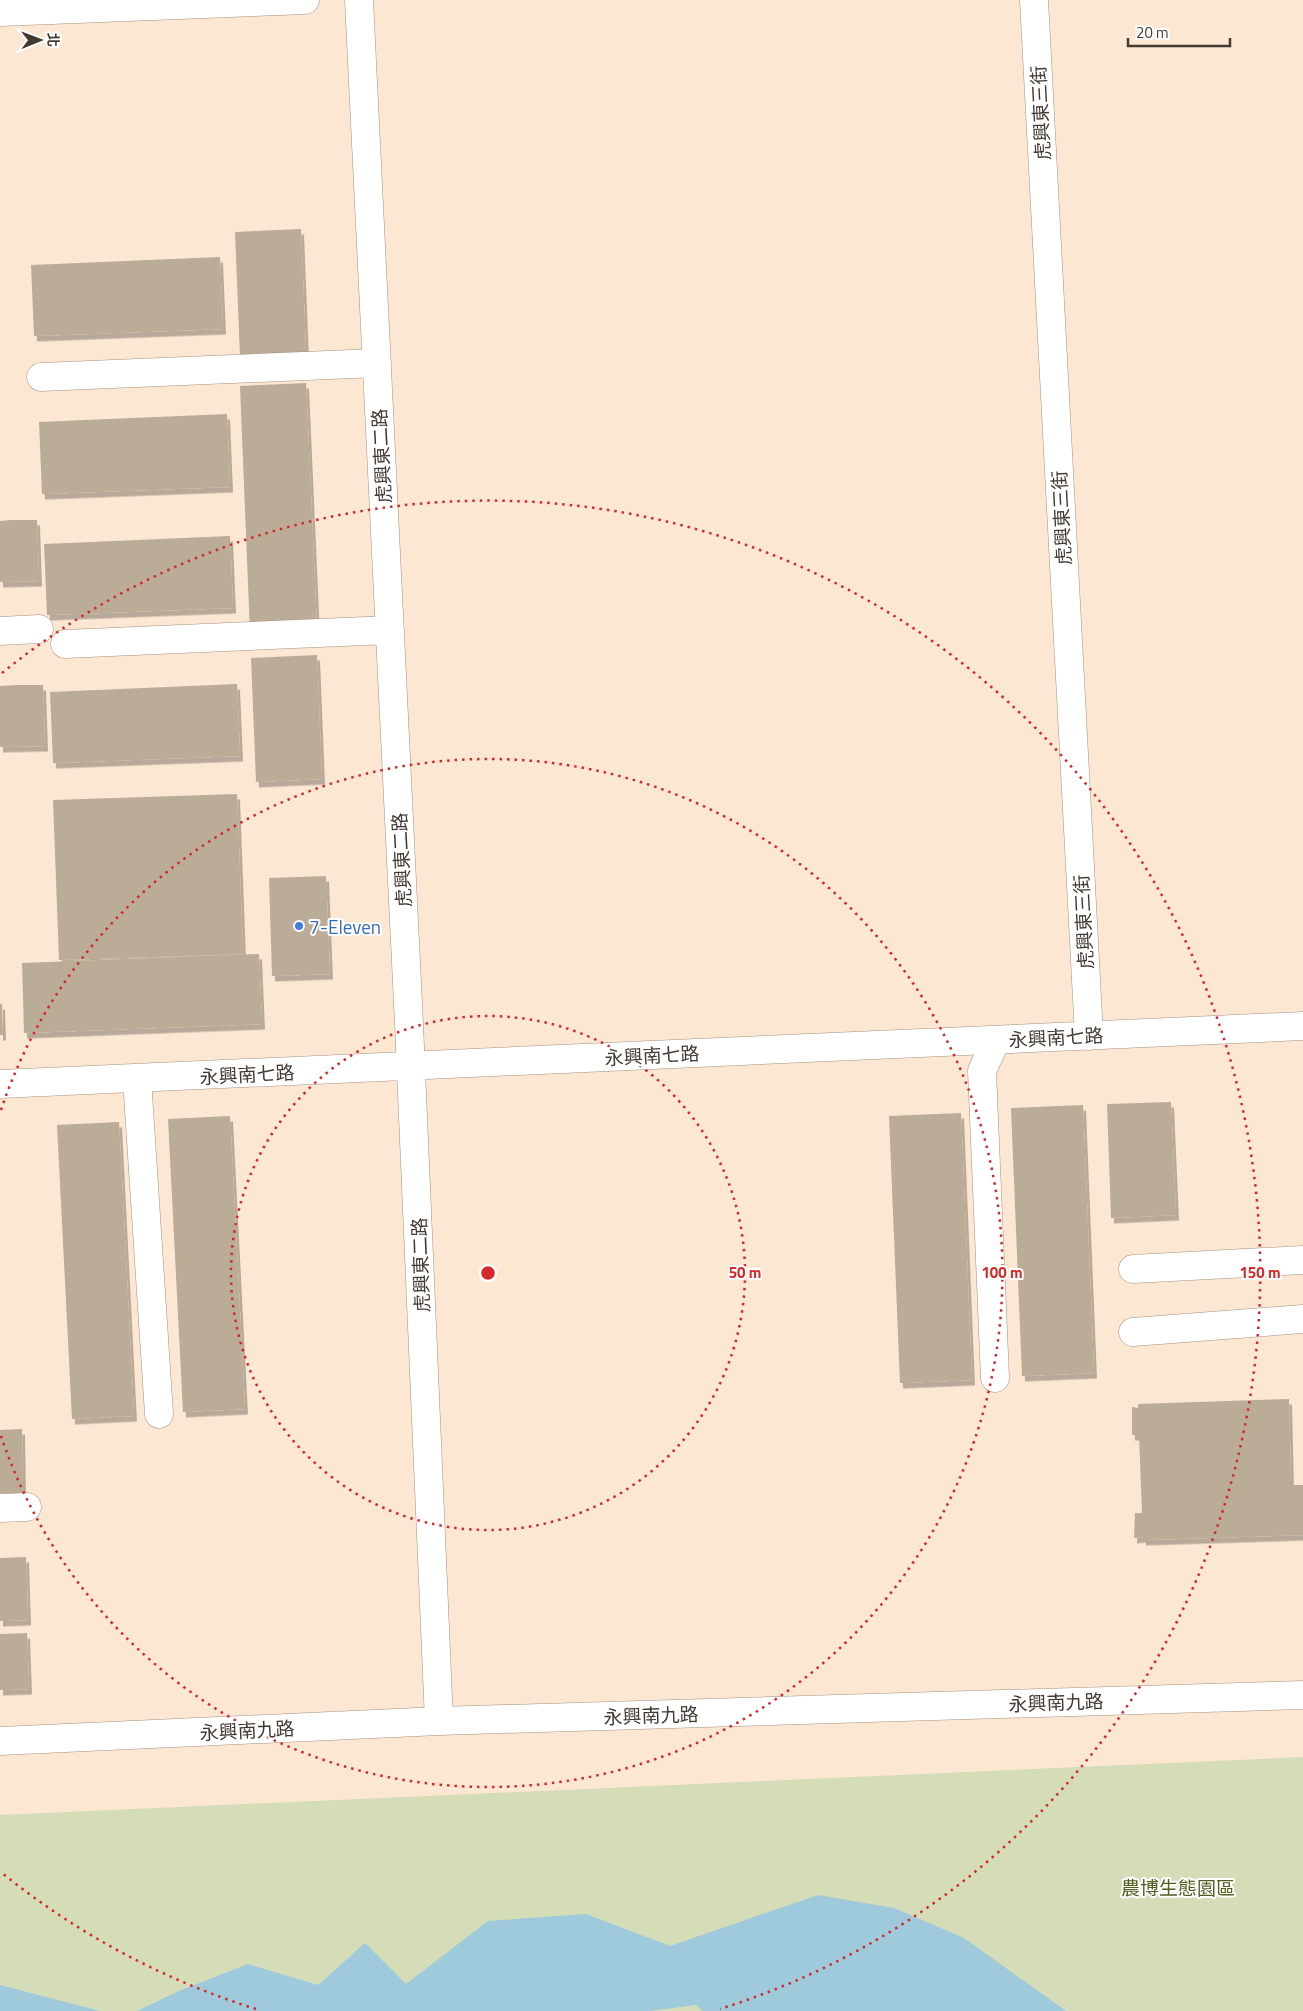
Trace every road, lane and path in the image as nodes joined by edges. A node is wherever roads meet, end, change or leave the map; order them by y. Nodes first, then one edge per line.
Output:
1 (305, 0) edge
2 (359, 0) edge
3 (1034, 0) edge
4 (0, 12) edge
5 (377, 362) junction
6 (41, 377) dead end
7 (39, 629) dead end
8 (390, 630) junction
9 (0, 632) edge
10 (65, 644) dead end
11 (1303, 1026) edge
12 (1089, 1036) junction
13 (996, 1040) junction
14 (411, 1066) junction
15 (137, 1078) junction
16 (0, 1084) edge
17 (1303, 1260) edge
18 (1133, 1269) dead end
19 (1303, 1319) edge
20 (1133, 1332) dead end
21 (996, 1378) dead end
22 (158, 1414) dead end
23 (27, 1507) dead end
24 (0, 1508) edge
25 (1303, 1695) edge
26 (438, 1721) junction
27 (0, 1741) edge

1 - 4 street
2 - 5 street, 虎興東二路
3 - 12 street, 虎興東三街
5 - 6 street
5 - 8 street, 虎興東二路
7 - 9 street
8 - 10 street
8 - 14 street, 虎興東二路
11 - 12 street, 永興南七路
12 - 13 street, 永興南七路
13 - 14 street, 永興南七路
13 - 21 street
14 - 15 street, 永興南七路
14 - 26 street, 虎興東二路
15 - 16 street, 永興南七路
15 - 22 street
17 - 18 street
19 - 20 street
23 - 24 street
25 - 26 street, 永興南九路
26 - 27 street, 永興南九路

